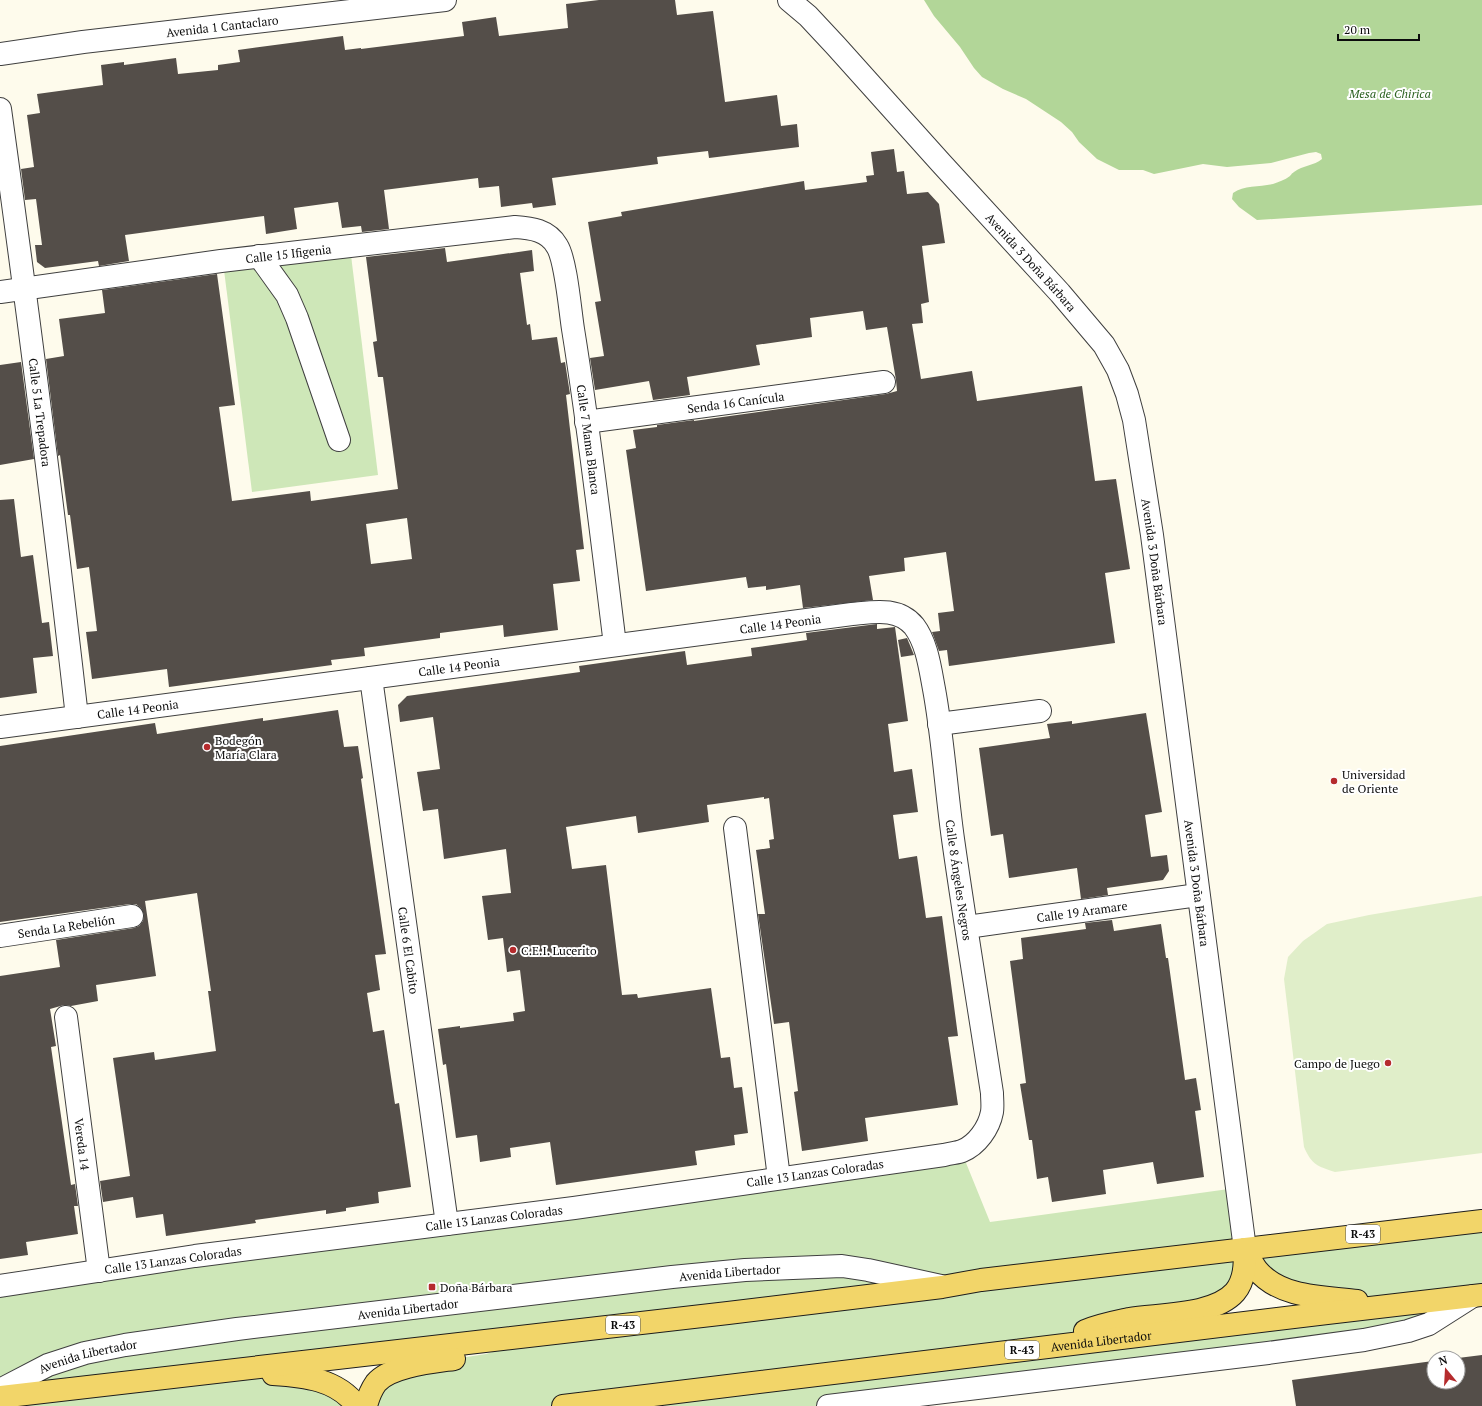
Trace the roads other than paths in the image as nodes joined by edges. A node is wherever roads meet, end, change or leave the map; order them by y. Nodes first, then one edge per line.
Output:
1 (445, 0) edge
2 (790, 0) edge
3 (0, 54) edge
4 (0, 109) edge
5 (551, 238) joint
6 (259, 256) junction
7 (25, 288) junction
8 (0, 292) edge
9 (884, 382) dead end
10 (586, 422) junction
11 (339, 440) dead end
12 (914, 626) joint
13 (615, 645) junction
14 (371, 678) junction
15 (1040, 711) dead end
16 (77, 717) junction
17 (940, 724) junction
18 (0, 728) edge
19 (735, 828) dead end
20 (1198, 895) junction
21 (132, 916) dead end
22 (967, 927) junction
23 (0, 936) edge
24 (66, 1017) dead end
25 (982, 1134) joint
26 (779, 1178) junction
27 (1482, 1221) edge
28 (447, 1224) junction
29 (1245, 1249) junction
30 (99, 1272) junction
31 (0, 1286) edge
32 (942, 1286) junction
33 (1478, 1296) edge
34 (1396, 1305) junction
35 (534, 1336) junction
36 (1049, 1347) junction
37 (228, 1370) junction
38 (0, 1390) edge
39 (0, 1397) edge
40 (883, 1403) edge
41 (357, 1406) edge
42 (366, 1406) edge
43 (563, 1406) edge
44 (828, 1406) edge

1 - 3 street, Avenida 1 Cantaclaro
2 - 20 street, Avenida 3 Doña Bárbara
4 - 7 street, Calle 5 La Trepadora
5 - 6 street, Calle 15 Ifigenia
5 - 10 street, Calle 7 Mama Blanca
6 - 7 street, Calle 15 Ifigenia
6 - 11 street
7 - 8 street, Calle 15 Ifigenia
7 - 16 street, Calle 5 La Trepadora
9 - 10 street, Senda 16 Canícula
10 - 13 street, Calle 7 Mama Blanca
12 - 13 street, Calle 14 Peonia
12 - 17 street, Calle 8 Ángeles Negros
13 - 14 street, Calle 14 Peonia
14 - 16 street, Calle 14 Peonia
14 - 28 street, Calle 6 El Cabito
15 - 17 street
16 - 18 street, Calle 14 Peonia
17 - 22 street, Calle 8 Ángeles Negros
19 - 26 street
20 - 22 street, Calle 19 Aramare
20 - 29 street, Avenida 3 Doña Bárbara
21 - 23 street, Senda La Rebelión
22 - 25 street, Calle 8 Ángeles Negros
24 - 30 street, Vereda 14
25 - 26 street, Calle 13 Lanzas Coloradas
26 - 28 street, Calle 13 Lanzas Coloradas
27 - 29 main road, Avenida Libertador / R-43
28 - 30 street, Calle 13 Lanzas Coloradas
29 - 32 main road, Avenida Libertador / R-43
29 - 34 main road
29 - 36 main road
30 - 31 street, Calle 13 Lanzas Coloradas
32 - 35 main road, Avenida Libertador / R-43
32 - 38 street, Avenida Libertador
33 - 34 main road, Avenida Libertador / R-43
33 - 40 street, Avenida Libertador
34 - 36 main road, Avenida Libertador / R-43
35 - 37 main road, Avenida Libertador / R-43
35 - 42 main road
36 - 43 main road, Avenida Libertador / R-43
37 - 39 main road, Avenida Libertador / R-43
37 - 41 main road
40 - 44 street, Avenida Libertador

